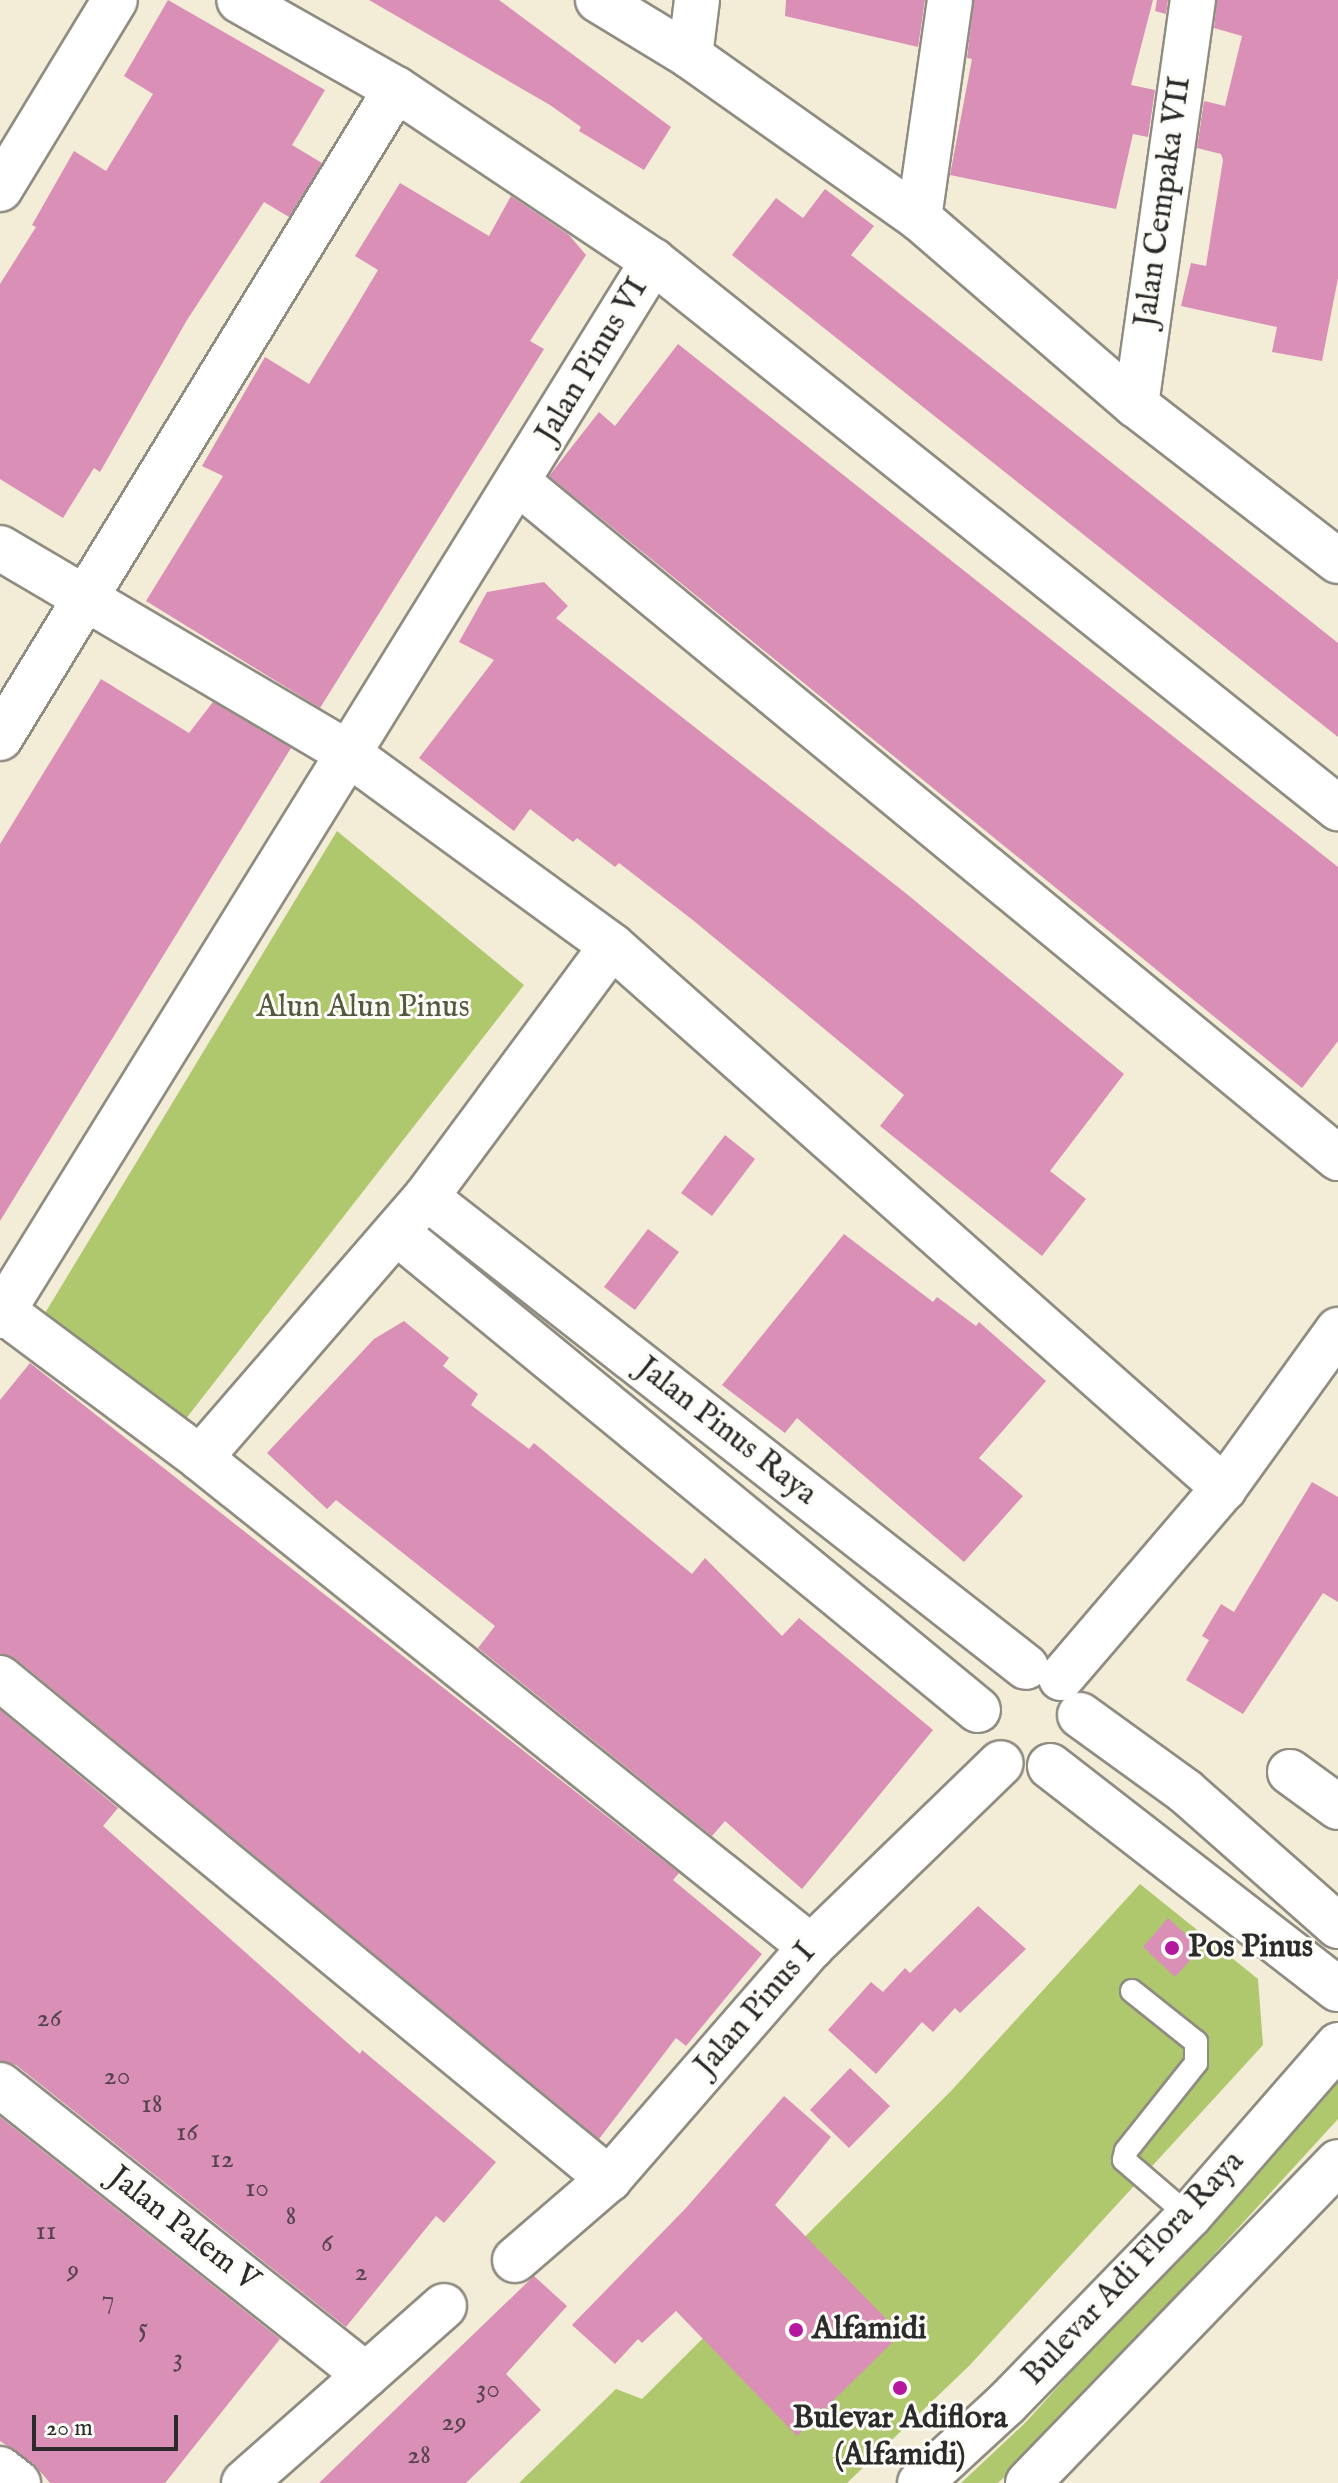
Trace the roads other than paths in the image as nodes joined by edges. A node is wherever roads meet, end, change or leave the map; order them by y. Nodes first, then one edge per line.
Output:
1 (115, 0) edge
2 (239, 0) edge
3 (598, 0) edge
4 (697, 0) edge
5 (950, 0) edge
6 (1193, 0) edge
7 (690, 56) junction
8 (396, 89) junction
9 (0, 189) edge
10 (919, 218) junction
11 (653, 261) junction
12 (1136, 405) junction
13 (520, 484) junction
14 (0, 548) edge
15 (1336, 550) edge
16 (83, 601) junction
17 (0, 738) edge
18 (346, 752) junction
19 (1338, 808) edge
20 (612, 946) junction
21 (1338, 1158) edge
22 (426, 1197) junction
23 (396, 1232) junction
24 (2, 1313) edge
25 (1338, 1330) edge
26 (200, 1458) junction
27 (1224, 1488) junction
28 (0, 1678) edge
29 (1056, 1687) junction
30 (978, 1710) junction
31 (1001, 1763) junction
32 (1050, 1766) junction
33 (1290, 1772) dead end
34 (1338, 1807) edge
35 (1338, 1926) edge
36 (811, 1947) junction
37 (1338, 1989) edge
38 (1132, 1991) dead end
39 (1338, 2045) edge
40 (0, 2085) edge
41 (1338, 2162) edge
42 (609, 2179) junction
43 (1189, 2216) junction
44 (515, 2260) dead end
45 (444, 2306) dead end
46 (366, 2375) junction
47 (0, 2469) edge
48 (18, 2483) edge
49 (244, 2483) edge
50 (920, 2483) edge
51 (1028, 2483) edge

1 - 9 street
2 - 8 street, Jalan Pinus VI
3 - 7 street
4 - 7 street
5 - 10 street
6 - 12 street, Jalan Cempaka VII
7 - 10 street
8 - 11 street, Jalan Pinus VI
8 - 16 street
10 - 12 street
11 - 13 street, Jalan Pinus VI
11 - 19 street
12 - 15 street
13 - 18 street, Jalan Pinus VI
13 - 21 street
14 - 16 street
16 - 17 street
16 - 18 street
18 - 20 street
18 - 24 street, Jalan Pinus VI
20 - 22 street
20 - 27 street
22 - 23 street
22 - 29 street, Jalan Pinus Raya
23 - 26 street
23 - 30 street, Jalan Pinus Raya
24 - 26 street
25 - 27 street
26 - 36 street
27 - 29 street
28 - 42 street
29 - 30 street
29 - 32 street
29 - 35 street, Jalan Pinus Raya
30 - 31 street
31 - 32 street
31 - 36 street, Jalan Pinus I
32 - 37 street
33 - 34 street
36 - 42 street, Jalan Pinus I
38 - 43 lane
39 - 43 street, Bulevar Adi Flora Raya
40 - 46 street, Jalan Palem V
41 - 51 street
42 - 44 street, Jalan Pinus I
43 - 50 street, Bulevar Adi Flora Raya
45 - 46 street
46 - 49 street
47 - 48 street

